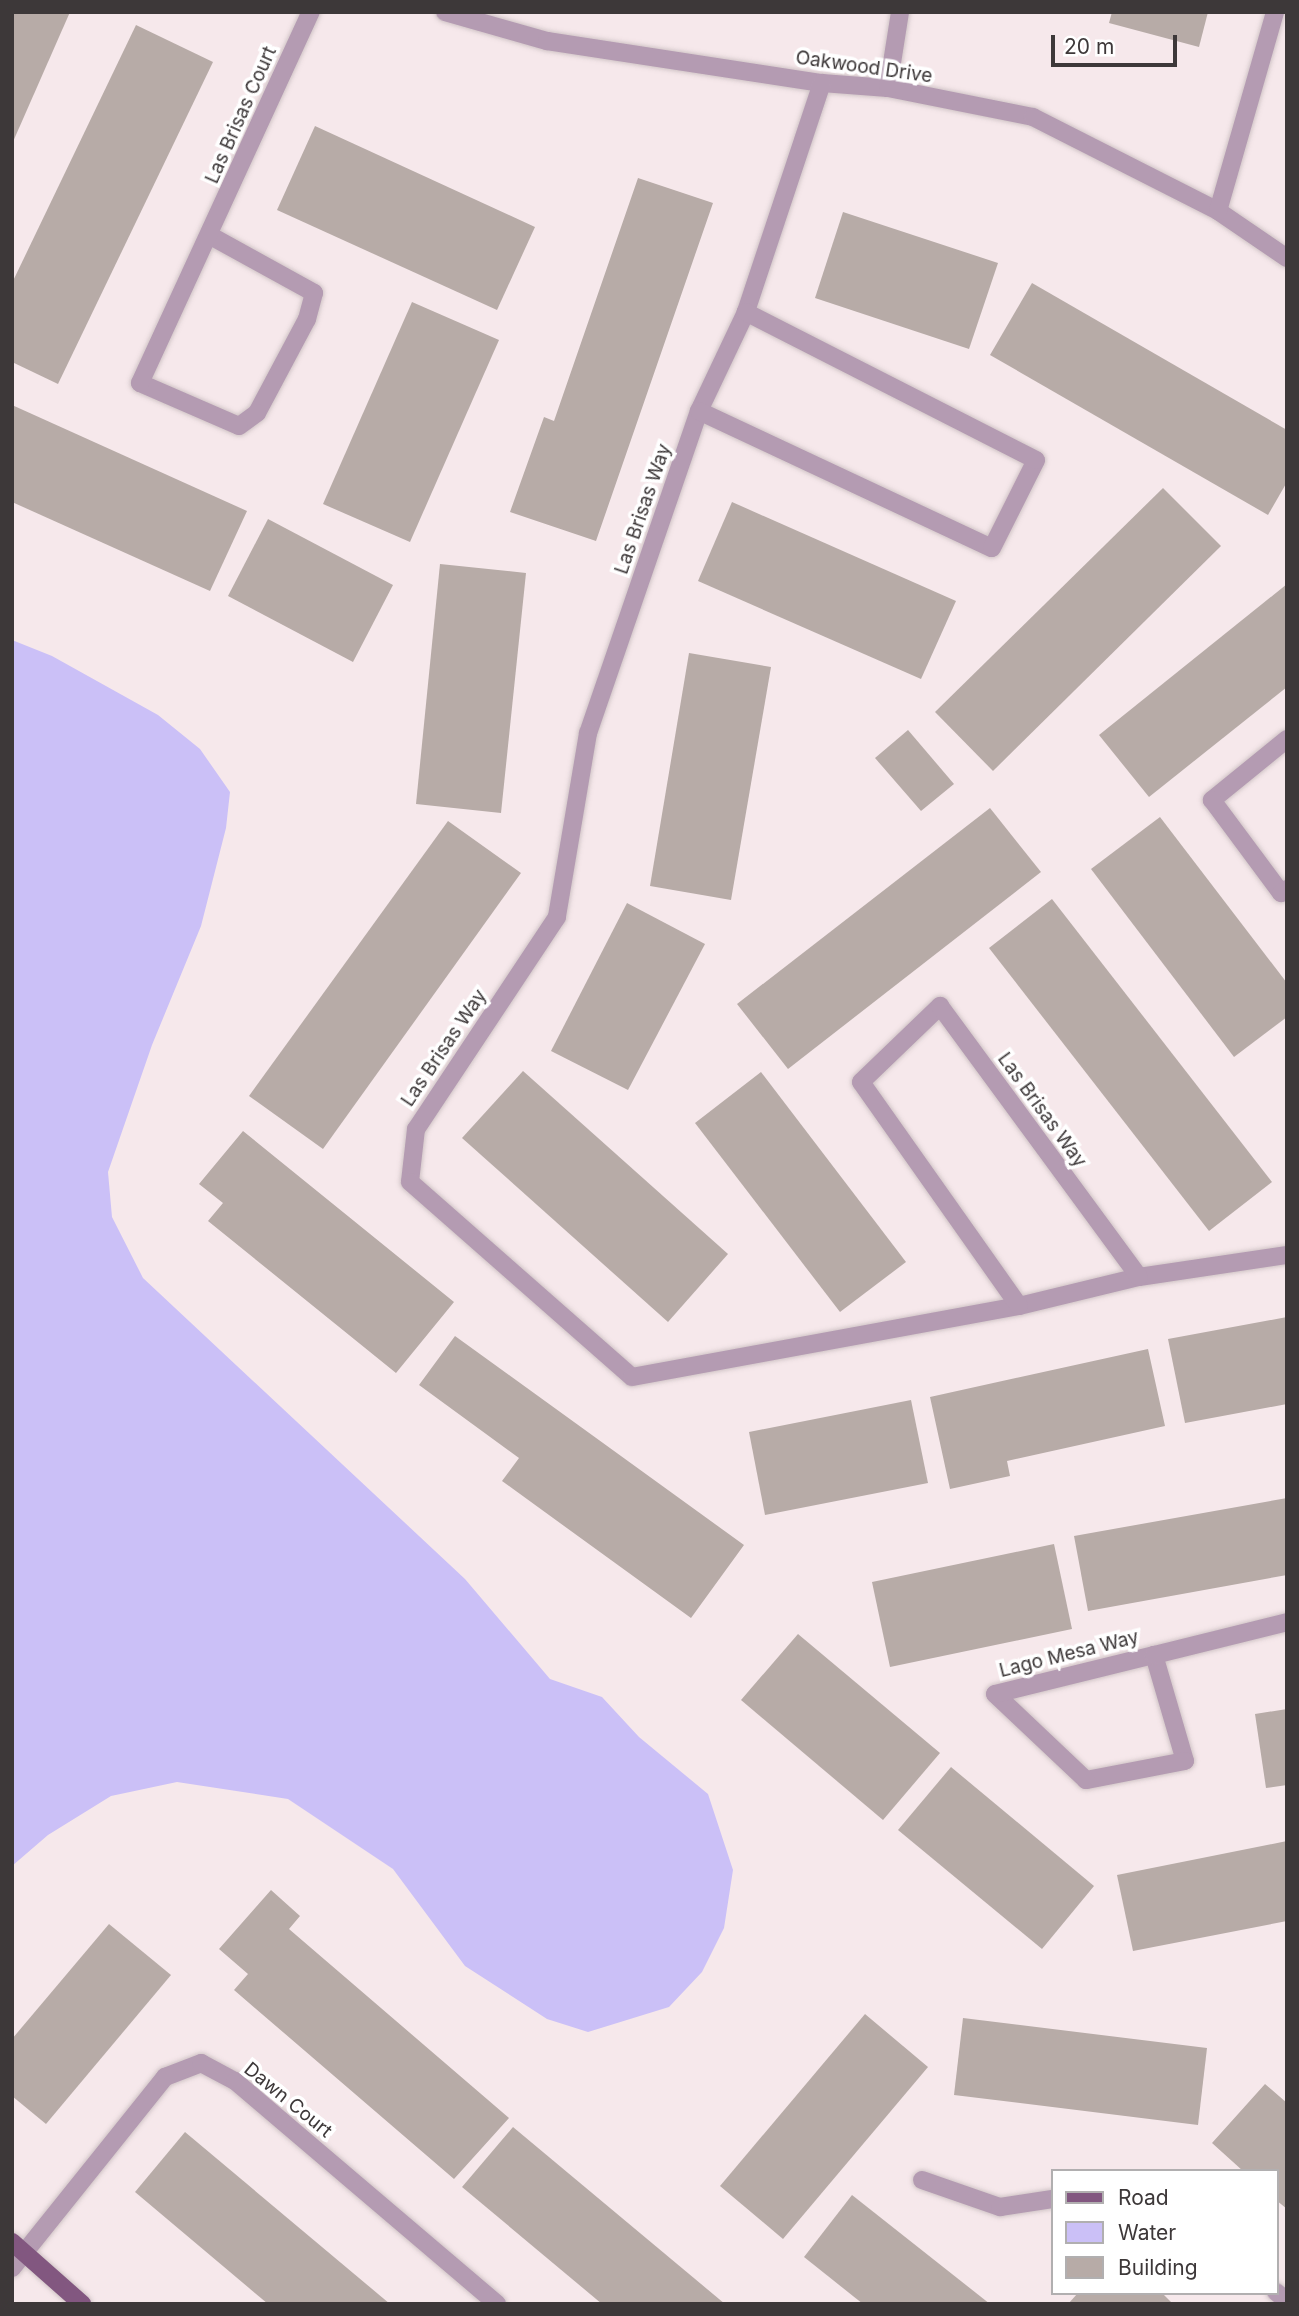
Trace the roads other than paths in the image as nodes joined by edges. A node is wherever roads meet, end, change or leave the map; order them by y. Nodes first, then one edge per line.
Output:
1 (311, 12) edge
2 (445, 12) edge
3 (900, 12) edge
4 (1275, 12) edge
5 (822, 83) junction
6 (888, 88) junction
7 (1218, 211) junction
8 (209, 235) junction
9 (1287, 258) edge
10 (746, 312) junction
11 (699, 411) junction
12 (1287, 739) edge
13 (1287, 889) edge
14 (1287, 1255) edge
15 (1139, 1277) junction
16 (1019, 1306) junction
17 (1287, 1622) edge
18 (1154, 1655) junction
19 (922, 2180) dead end
20 (1050, 2199) edge
21 (19, 2247) edge
22 (12, 2268) edge
23 (82, 2304) edge
24 (497, 2304) edge

1 - 8 street, Las Brisas Court
2 - 5 street, Oakwood Drive
3 - 6 street
4 - 7 street
5 - 6 street, Oakwood Drive
5 - 10 street, Las Brisas Way
6 - 7 street, Oakwood Drive
7 - 9 street, Oakwood Drive
8 - 8 street, Las Brisas Court
10 - 11 street, Las Brisas Way
10 - 11 street
11 - 16 street, Las Brisas Way
12 - 13 street
14 - 15 street, Las Brisas Way
15 - 16 street, Las Brisas Way
15 - 16 street, Las Brisas Way
17 - 18 street, Lago Mesa Way
18 - 18 street, Lago Mesa Way
19 - 20 street
21 - 22 street, Dawn Court
21 - 23 main road
21 - 24 street, Dawn Court

